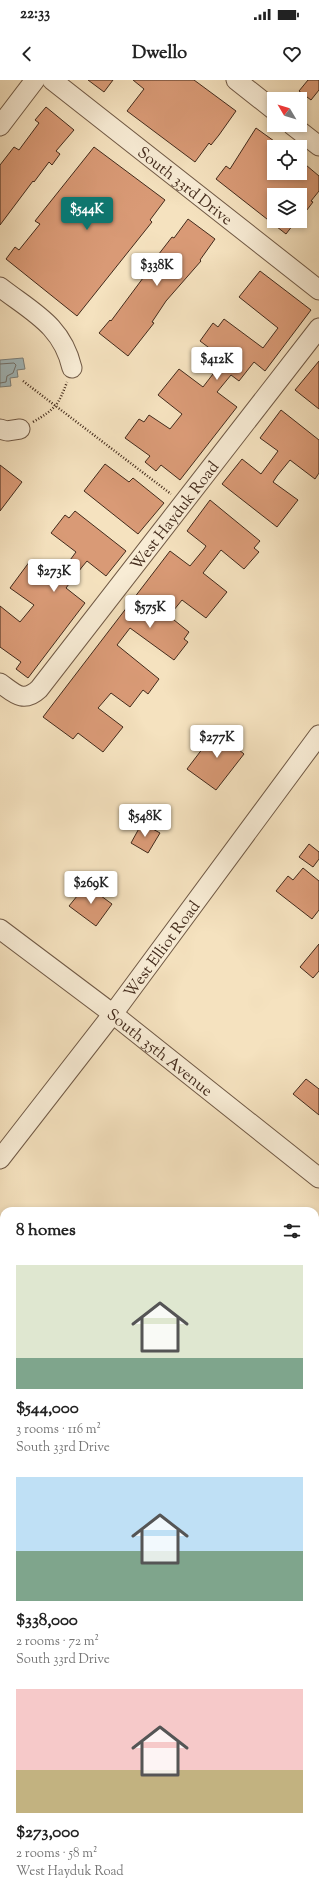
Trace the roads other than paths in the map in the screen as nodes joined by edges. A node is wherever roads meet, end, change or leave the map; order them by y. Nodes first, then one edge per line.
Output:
1 (35, 80) edge
2 (52, 80) edge
3 (236, 80) edge
4 (267, 104) edge
5 (0, 126) edge
6 (301, 132) edge
7 (319, 146) edge
8 (0, 287) edge
9 (319, 290) edge
10 (319, 328) edge
11 (72, 368) road end
12 (0, 429) edge
13 (20, 429) road end
14 (0, 683) edge
15 (319, 735) edge
16 (0, 929) edge
17 (113, 1014) junction
18 (0, 1159) edge
19 (319, 1178) edge

1 - 5 street
2 - 9 street, South 33rd Drive
3 - 4 street
6 - 7 street
8 - 11 street
10 - 14 street, West Hayduk Road
12 - 13 street
15 - 17 street, West Elliot Road
16 - 17 street, South 35th Avenue
17 - 18 street, West Elliot Road
17 - 19 street, South 35th Avenue

